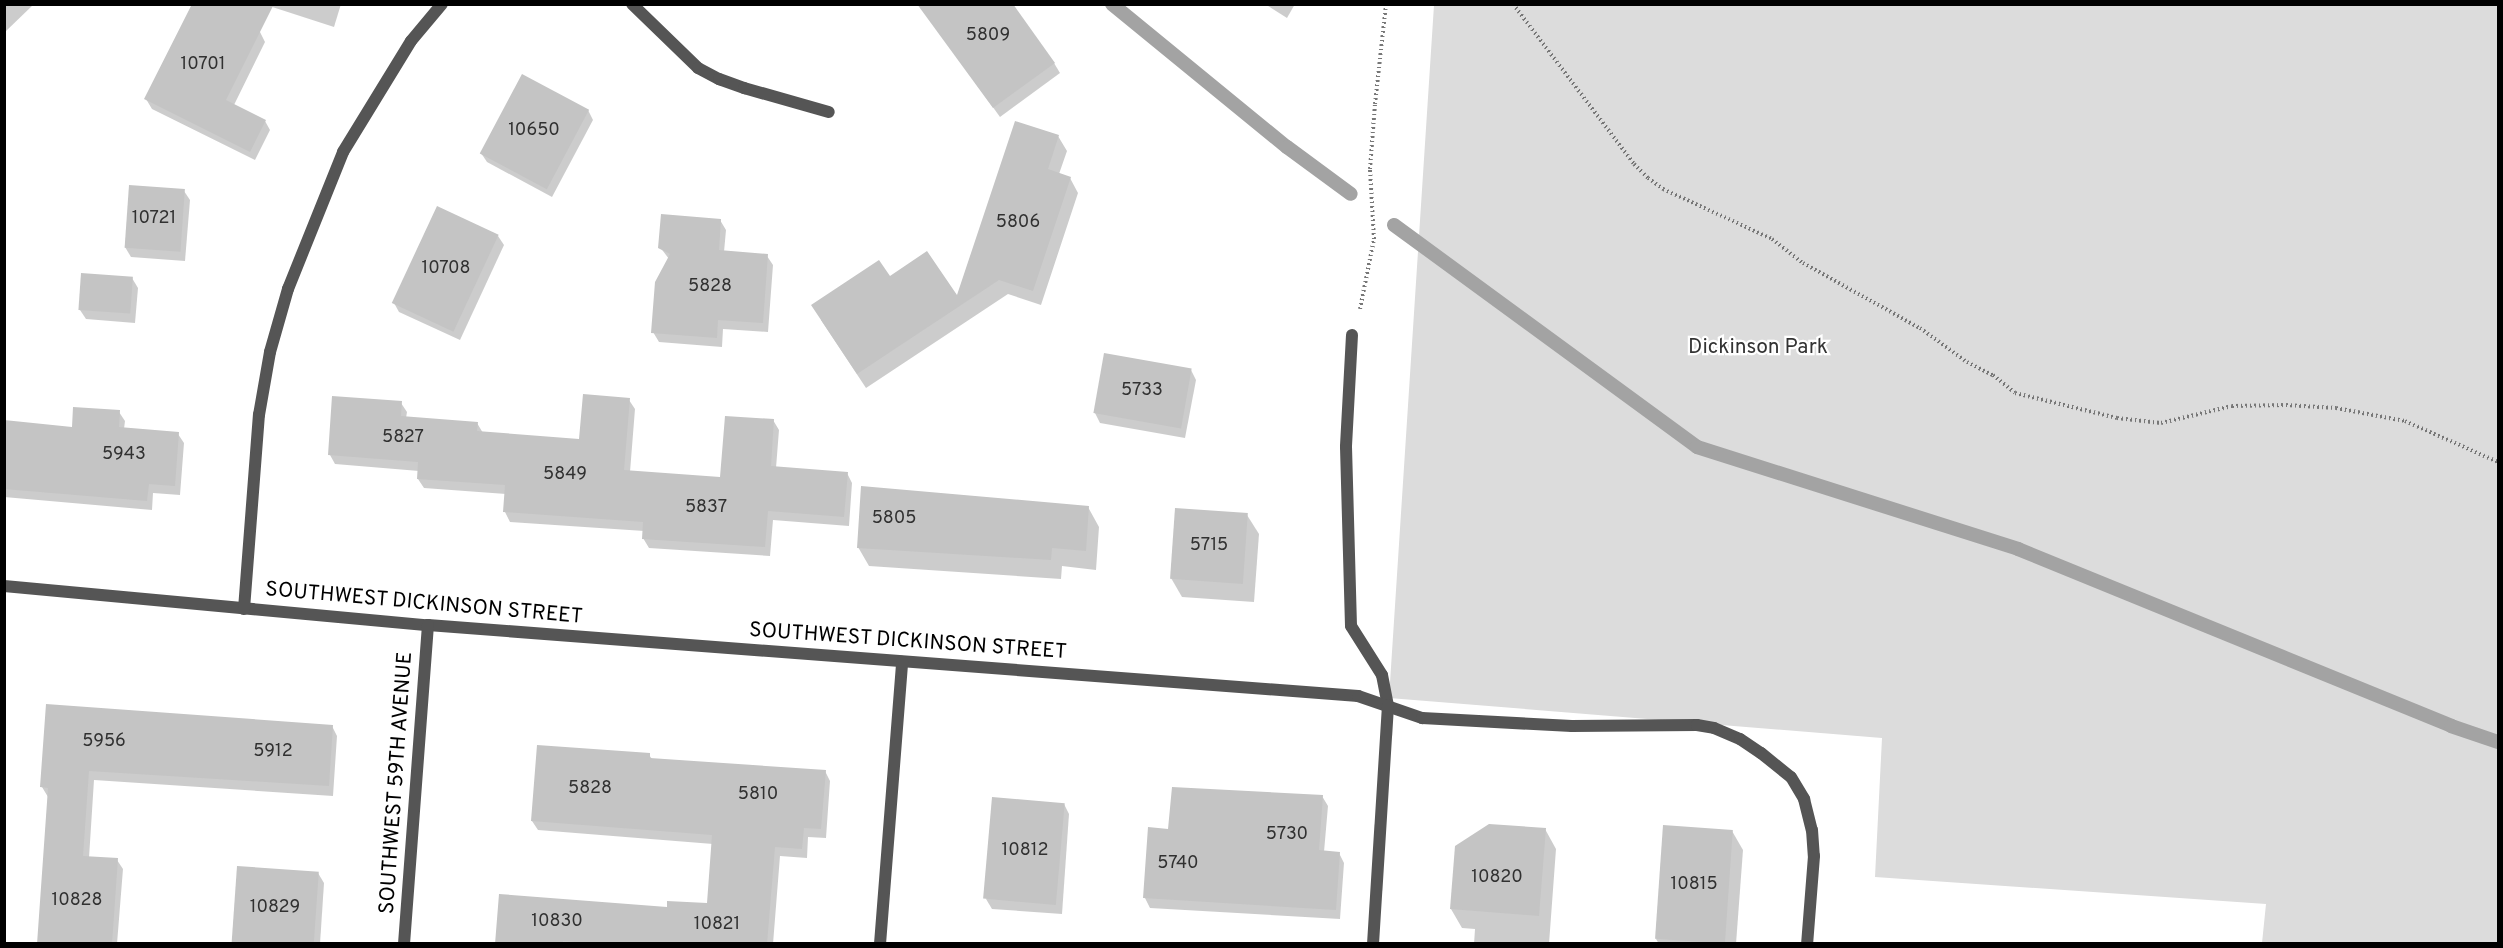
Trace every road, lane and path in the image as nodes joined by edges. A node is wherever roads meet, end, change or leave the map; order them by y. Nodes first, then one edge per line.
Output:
1 (442, 4) edge
2 (632, 4) edge
3 (1386, 4) edge
4 (1513, 4) edge
5 (829, 112) dead end
6 (1352, 335) joint
7 (2499, 462) edge
8 (4, 586) edge
9 (244, 609) junction
10 (428, 625) junction
11 (902, 662) junction
12 (1388, 705) junction
13 (404, 944) edge
14 (880, 944) edge
15 (1373, 944) edge
16 (1807, 944) edge

1 - 9 street
2 - 5 street
3 - 6 path
4 - 7 path
6 - 12 street
8 - 9 street, SOUTHWEST DICKINSON STREET
9 - 10 street, SOUTHWEST DICKINSON STREET
10 - 11 street, SOUTHWEST DICKINSON STREET
10 - 13 street, SOUTHWEST 59TH AVENUE
11 - 12 street, SOUTHWEST DICKINSON STREET
11 - 14 street
12 - 15 street
12 - 16 street, SOUTHWEST DICKINSON STREET

